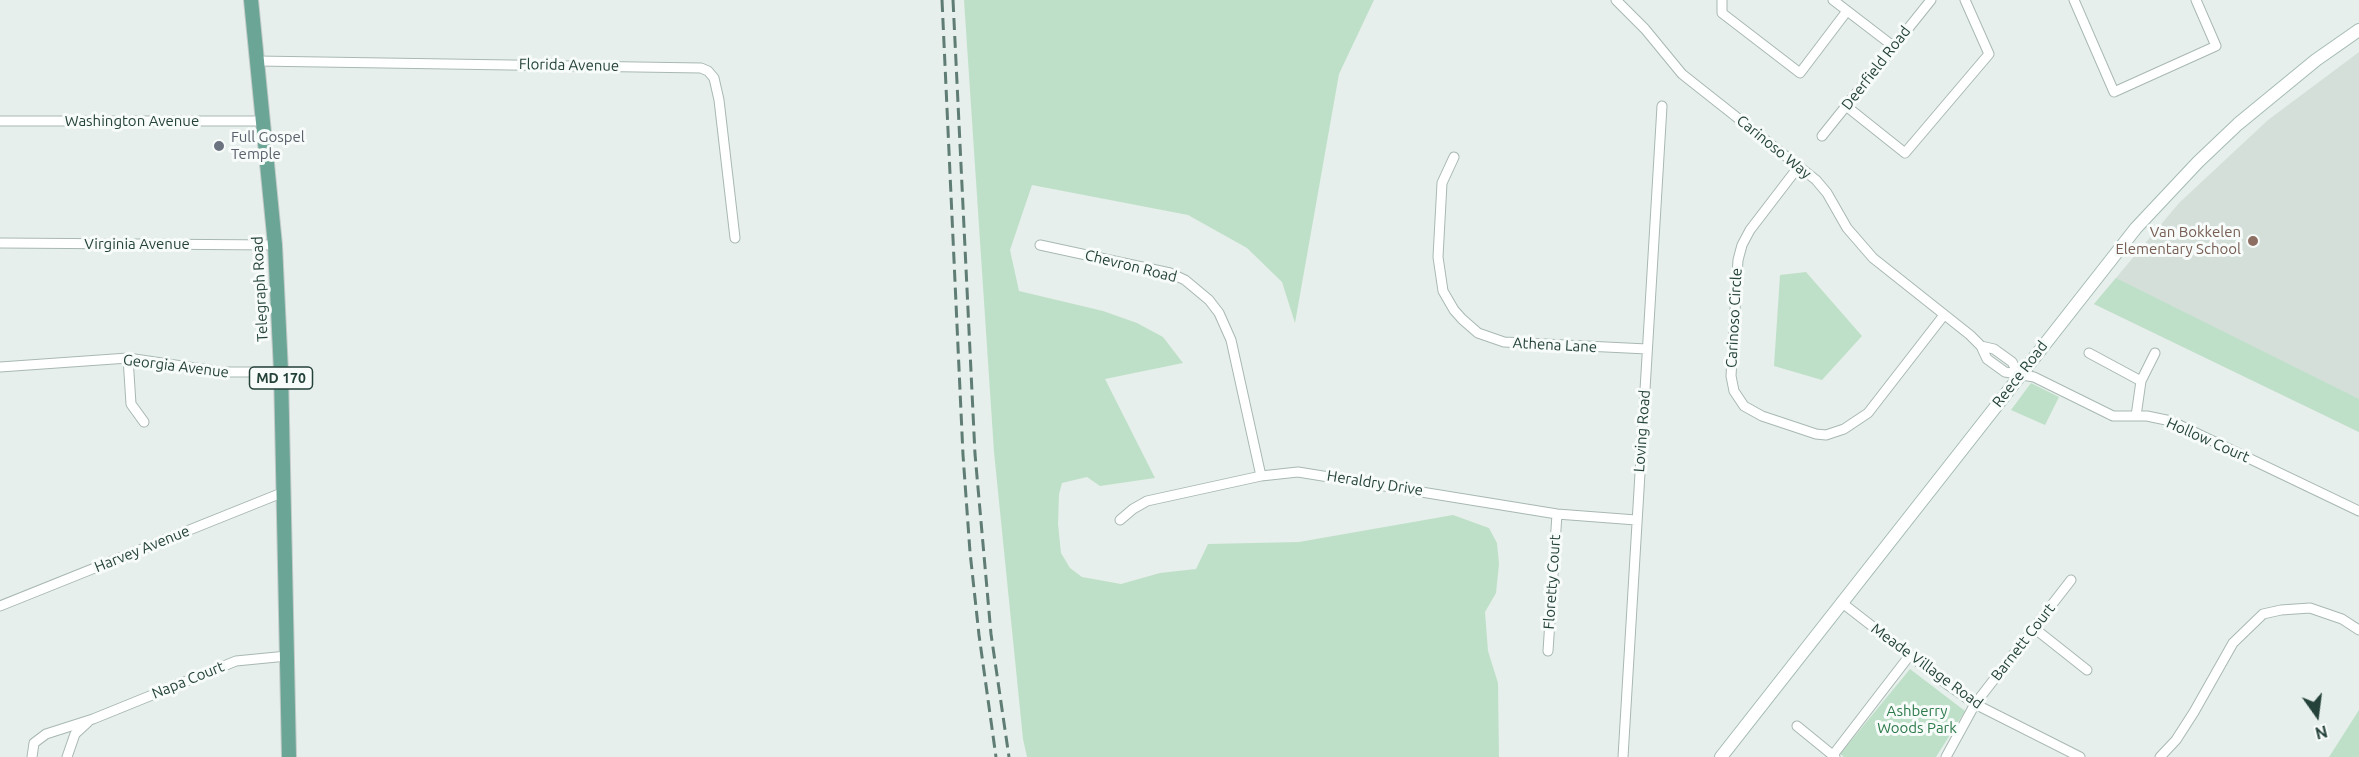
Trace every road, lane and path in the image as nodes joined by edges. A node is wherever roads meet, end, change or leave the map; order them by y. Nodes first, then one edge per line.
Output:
1 (251, 0) edge
2 (1616, 0) edge
3 (1722, 0) edge
4 (1833, 0) edge
5 (1931, 0) edge
6 (1965, 0) edge
7 (2074, 0) edge
8 (2196, 0) edge
9 (1847, 11) junction
10 (2359, 30) edge
11 (1893, 46) junction
12 (257, 61) junction
13 (1662, 106) dead end
14 (1846, 106) junction
15 (0, 121) edge
16 (264, 121) junction
17 (1822, 136) dead end
18 (1454, 157) dead end
19 (1799, 166) junction
20 (735, 238) dead end
21 (0, 243) edge
22 (275, 245) junction
23 (1040, 245) dead end
24 (1944, 315) junction
25 (1647, 349) junction
26 (2089, 353) dead end
27 (2155, 354) dead end
28 (128, 358) junction
29 (0, 367) edge
30 (281, 372) junction
31 (2019, 375) junction
32 (2141, 381) junction
33 (2136, 416) junction
34 (144, 422) dead end
35 (1261, 476) junction
36 (284, 492) junction
37 (2359, 511) edge
38 (1557, 513) junction
39 (1120, 520) dead end
40 (1636, 520) junction
41 (2071, 580) dead end
42 (1841, 602) junction
43 (0, 606) edge
44 (2034, 628) junction
45 (2359, 630) edge
46 (1548, 651) dead end
47 (1910, 655) junction
48 (287, 656) junction
49 (2087, 670) dead end
50 (1975, 704) junction
51 (93, 719) junction
52 (1797, 726) dead end
53 (1834, 756) edge
54 (32, 757) edge
55 (67, 757) edge
56 (289, 757) edge
57 (1623, 757) edge
58 (1721, 757) edge
59 (1946, 757) edge
60 (2080, 757) edge
61 (2160, 757) edge

1 - 12 main road, Telegraph Road / MD 170
2 - 19 street, Carinoso Way
3 - 9 street
4 - 9 street
5 - 11 street, Deerfield Road
6 - 14 street
7 - 8 street
9 - 11 street
10 - 31 main road, Reece Road
11 - 14 street, Deerfield Road
12 - 16 main road, Telegraph Road / MD 170
12 - 20 street, Florida Avenue
13 - 25 street, Loving Road
14 - 17 street, Deerfield Road
15 - 16 street, Washington Avenue
16 - 22 main road, Telegraph Road / MD 170
18 - 25 street, Athena Lane
19 - 24 street, Carinoso Way
19 - 24 street, Carinoso Circle
21 - 22 street, Virginia Avenue
22 - 30 main road, Telegraph Road / MD 170
23 - 35 street, Chevron Road
24 - 31 street, Carinoso Way
25 - 40 street, Loving Road
26 - 32 street
27 - 32 street
28 - 29 street, Georgia Avenue
28 - 30 street, Georgia Avenue
28 - 34 street
30 - 36 main road, Telegraph Road / MD 170
31 - 33 street, Hollow Court
31 - 42 main road, Reece Road
32 - 33 street
33 - 37 street, Hollow Court
35 - 38 street, Heraldry Drive
35 - 39 street, Heraldry Drive
36 - 43 street, Harvey Avenue
36 - 48 main road, Telegraph Road / MD 170
38 - 40 street, Heraldry Drive
38 - 46 street, Floretty Court
40 - 57 street, Loving Road
41 - 44 street, Barnett Court
42 - 47 street, Meade Village Road
42 - 58 main road, Reece Road
44 - 49 street
44 - 50 street, Barnett Court
45 - 61 street
47 - 50 street, Meade Village Road
47 - 53 street
48 - 51 street, Napa Court
48 - 56 main road, Telegraph Road / MD 170
50 - 59 street, Barnett Court
50 - 60 street, Meade Village Road
51 - 54 street, Napa Court
51 - 55 street, Napa Court
52 - 53 street

